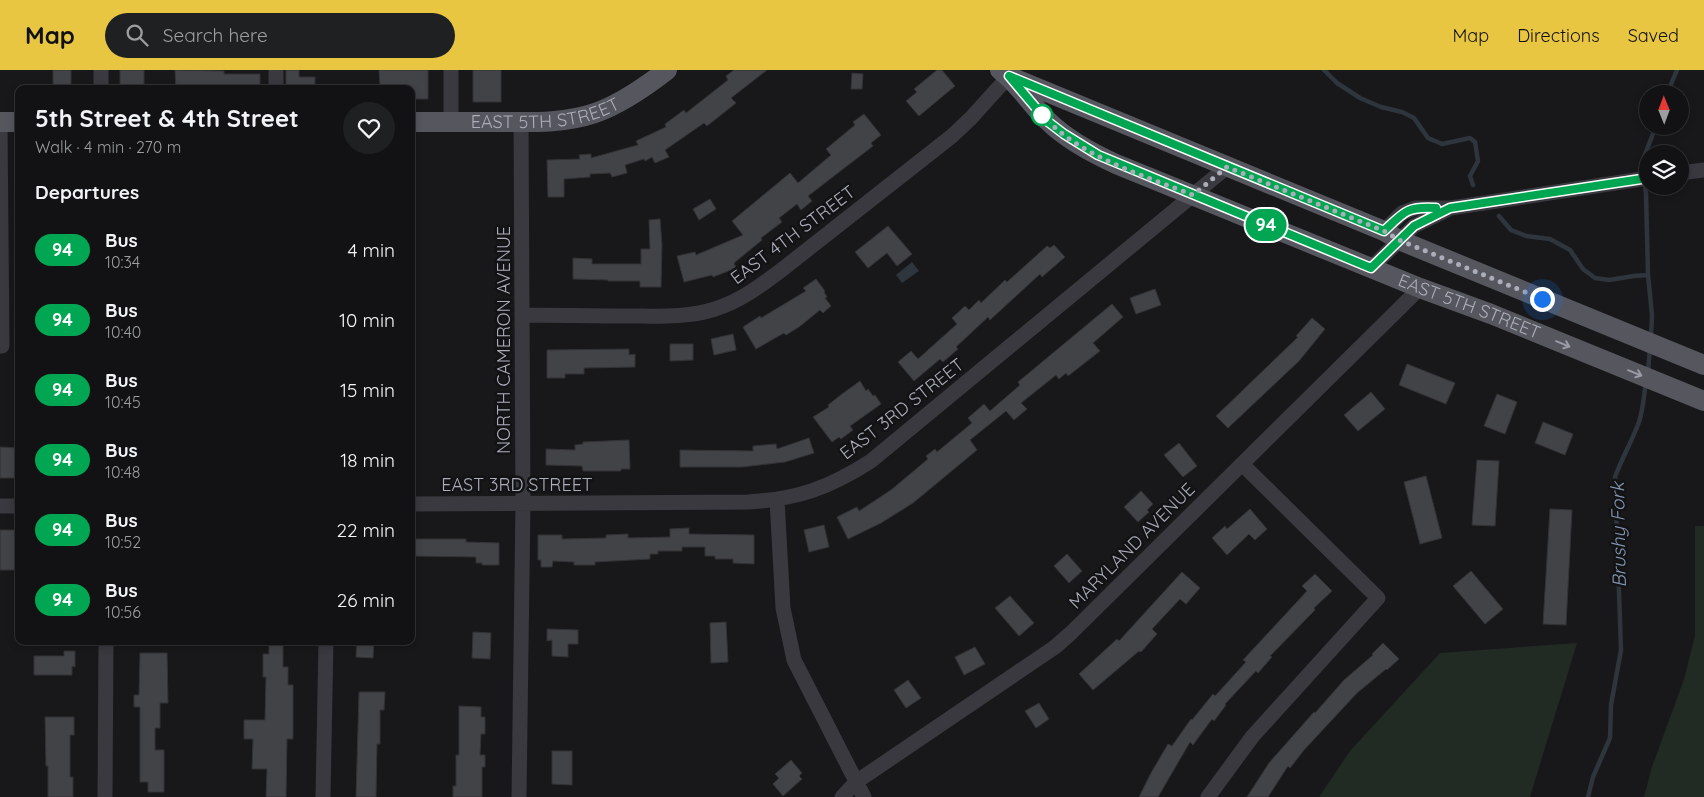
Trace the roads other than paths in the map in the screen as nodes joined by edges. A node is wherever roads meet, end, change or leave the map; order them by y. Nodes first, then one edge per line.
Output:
1 (101, 70) edge
2 (276, 70) edge
3 (451, 70) edge
4 (667, 70) edge
5 (1005, 73) edge
6 (102, 85) edge
7 (276, 85) edge
8 (0, 122) edge
9 (15, 122) edge
10 (415, 122) edge
11 (451, 122) junction
12 (521, 122) junction
13 (1227, 167) junction
14 (1704, 170) edge
15 (1689, 172) edge
16 (1639, 179) edge
17 (1193, 195) junction
18 (1392, 236) junction
19 (1371, 268) junction
20 (1420, 288) junction
21 (523, 315) junction
22 (1, 346) edge
23 (1695, 361) edge
24 (1704, 401) edge
25 (1242, 464) junction
26 (776, 500) junction
27 (523, 503) junction
28 (415, 504) edge
29 (0, 506) edge
30 (15, 506) edge
31 (106, 645) edge
32 (326, 645) edge
33 (856, 782) junction
34 (105, 797) edge
35 (323, 797) edge
36 (519, 797) edge
37 (842, 797) edge
38 (864, 797) edge
39 (1208, 797) edge

1 - 6 street
2 - 7 street
3 - 11 street
4 - 12 main road, EAST 5TH STREET
5 - 13 main road, EAST 5TH STREET
5 - 17 main road, EAST 5TH STREET
5 - 21 street, EAST 4TH STREET
8 - 9 main road
8 - 22 street
10 - 11 main road, EAST 5TH STREET
11 - 12 main road, EAST 5TH STREET
12 - 21 street, NORTH CAMERON AVENUE
13 - 17 street, EAST 3RD STREET
13 - 18 main road, EAST 5TH STREET
14 - 15 street
16 - 18 street
17 - 19 main road, EAST 5TH STREET
17 - 26 street, EAST 3RD STREET
18 - 19 street
18 - 23 main road, EAST 5TH STREET
19 - 20 main road, EAST 5TH STREET
20 -> 24 main road, EAST 5TH STREET
20 - 25 street, MARYLAND AVENUE
21 - 27 street, NORTH CAMERON AVENUE
25 - 33 street, MARYLAND AVENUE
25 - 39 street
26 - 27 street, EAST 3RD STREET
26 - 33 street
27 - 28 street, EAST 3RD STREET
27 - 36 street, NORTH CAMERON AVENUE
29 - 30 street
31 - 34 street
32 - 35 street
33 - 37 street, MARYLAND AVENUE
33 - 38 street

